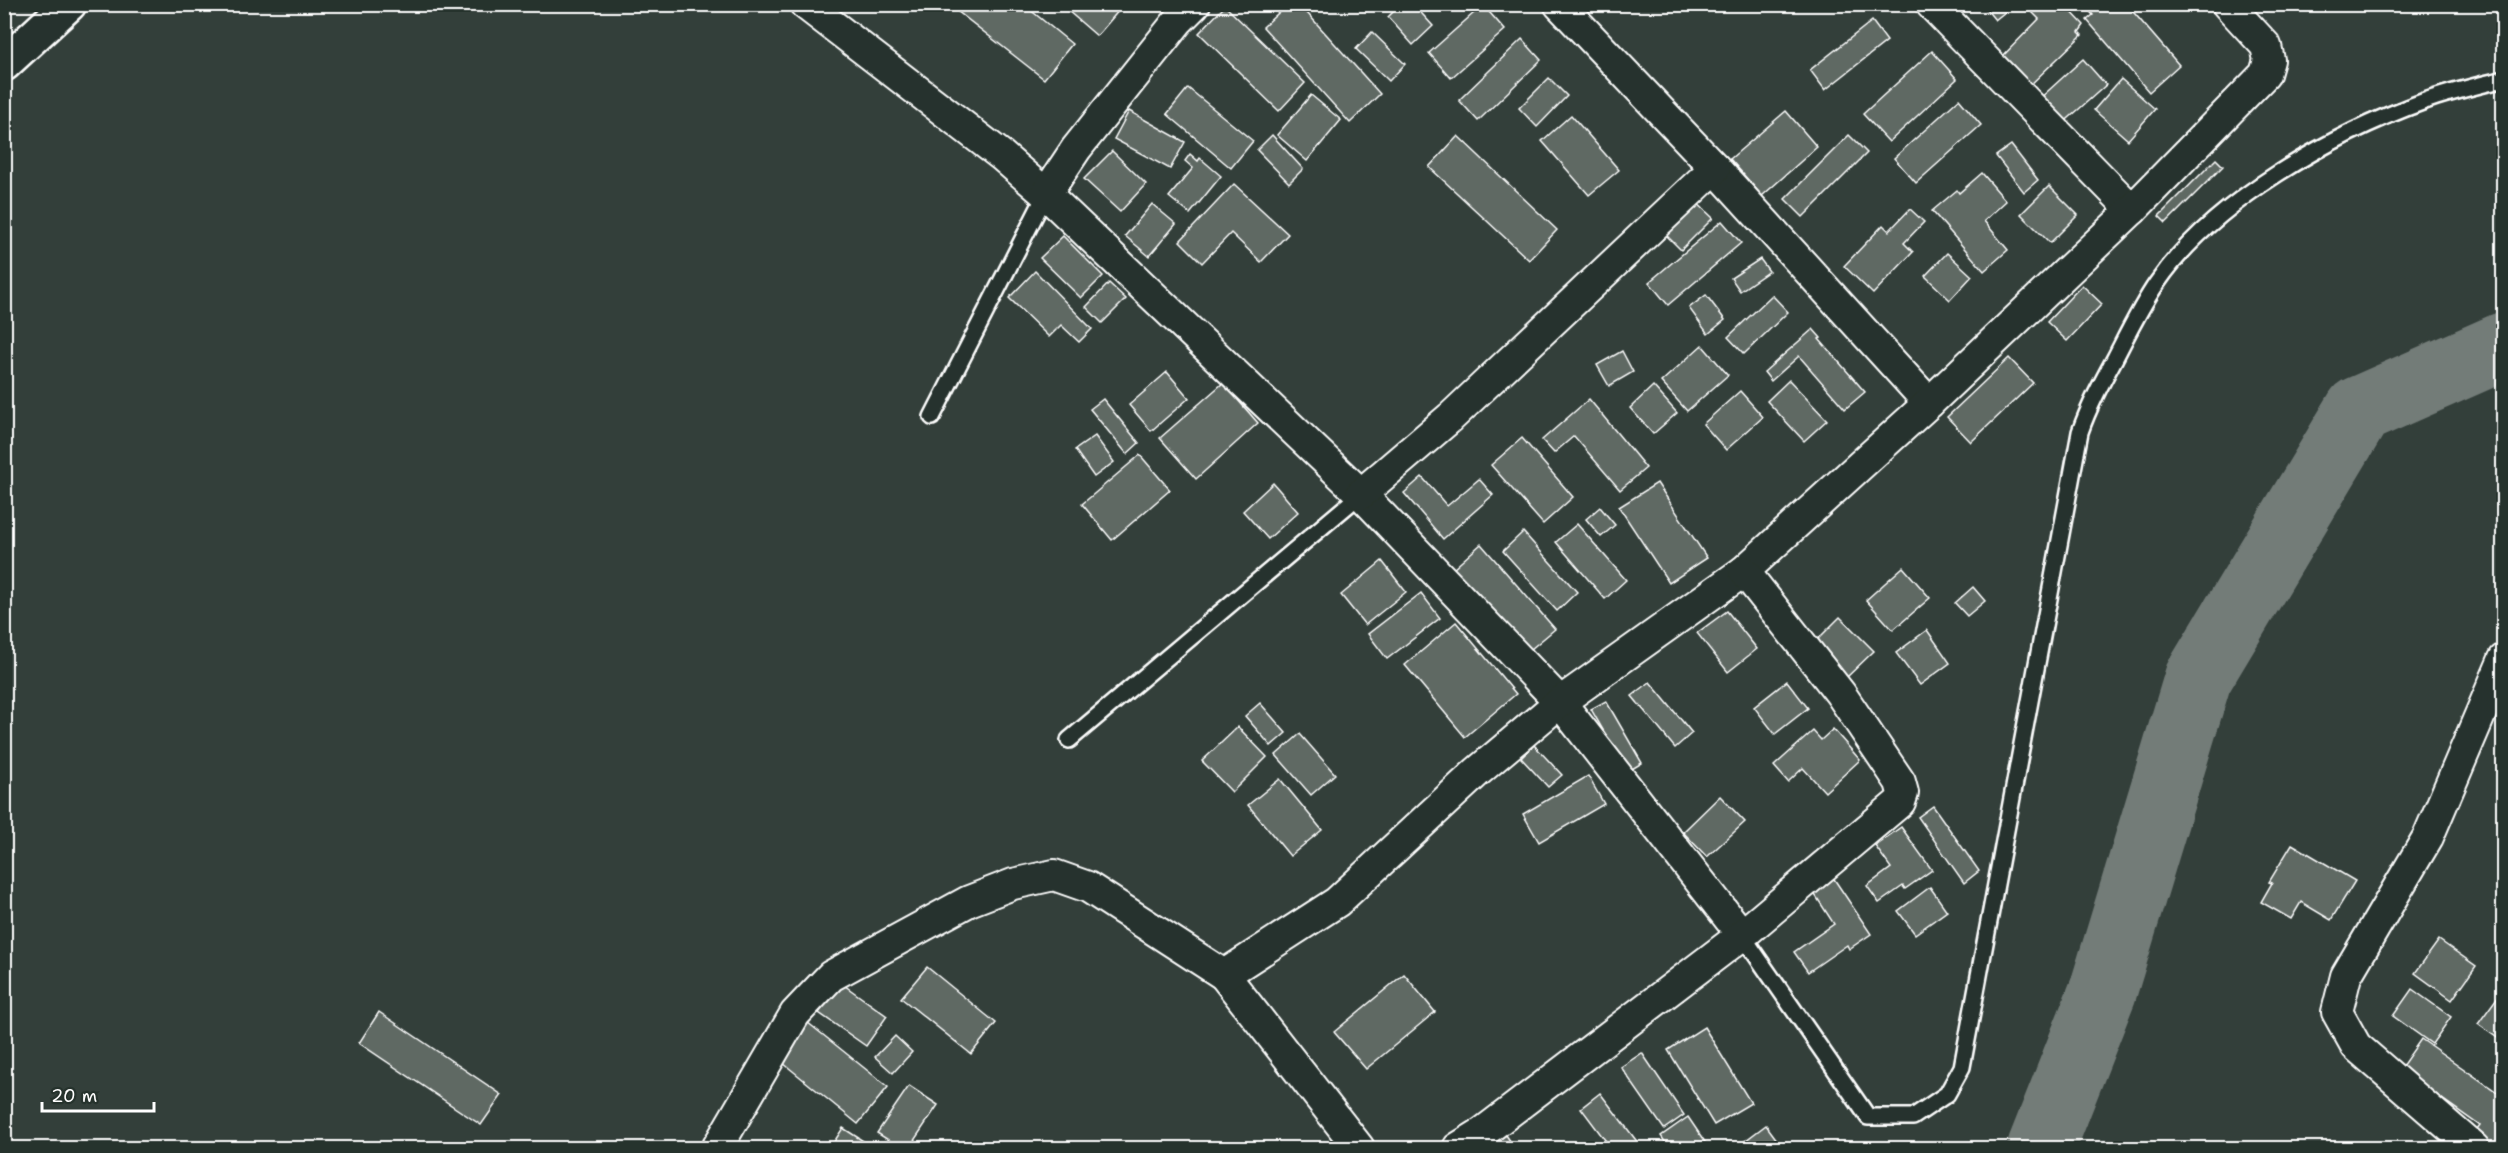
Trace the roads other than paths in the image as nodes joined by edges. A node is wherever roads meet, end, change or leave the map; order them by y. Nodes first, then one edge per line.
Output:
1 (69, 4) edge
2 (805, 4) edge
3 (1195, 4) edge
4 (2227, 4) edge
5 (1572, 9) edge
6 (1947, 10) edge
7 (4, 64) edge
8 (2504, 79) edge
9 (1714, 168) junction
10 (1046, 194) junction
11 (2132, 210) junction
12 (1929, 403) junction
13 (932, 417) dead end
14 (1360, 494) junction
15 (1744, 571) junction
16 (2504, 659) edge
17 (1560, 702) junction
18 (1069, 740) dead end
19 (1742, 935) junction
20 (1224, 975) junction
21 (717, 1149) edge
22 (1359, 1149) edge
23 (1458, 1149) edge
24 (2474, 1149) edge

1 - 7 highway
2 - 10 street
3 - 10 street
4 - 11 street
5 - 9 street
6 - 11 street
8 - 19 lane
9 - 12 street
9 - 14 street
10 - 13 lane
10 - 14 street
11 - 12 street
12 - 15 street
14 - 17 street
14 - 18 lane
15 - 17 street
15 - 19 street
16 - 24 street
17 - 19 street
17 - 20 street
19 - 23 street
20 - 21 street
20 - 22 street

